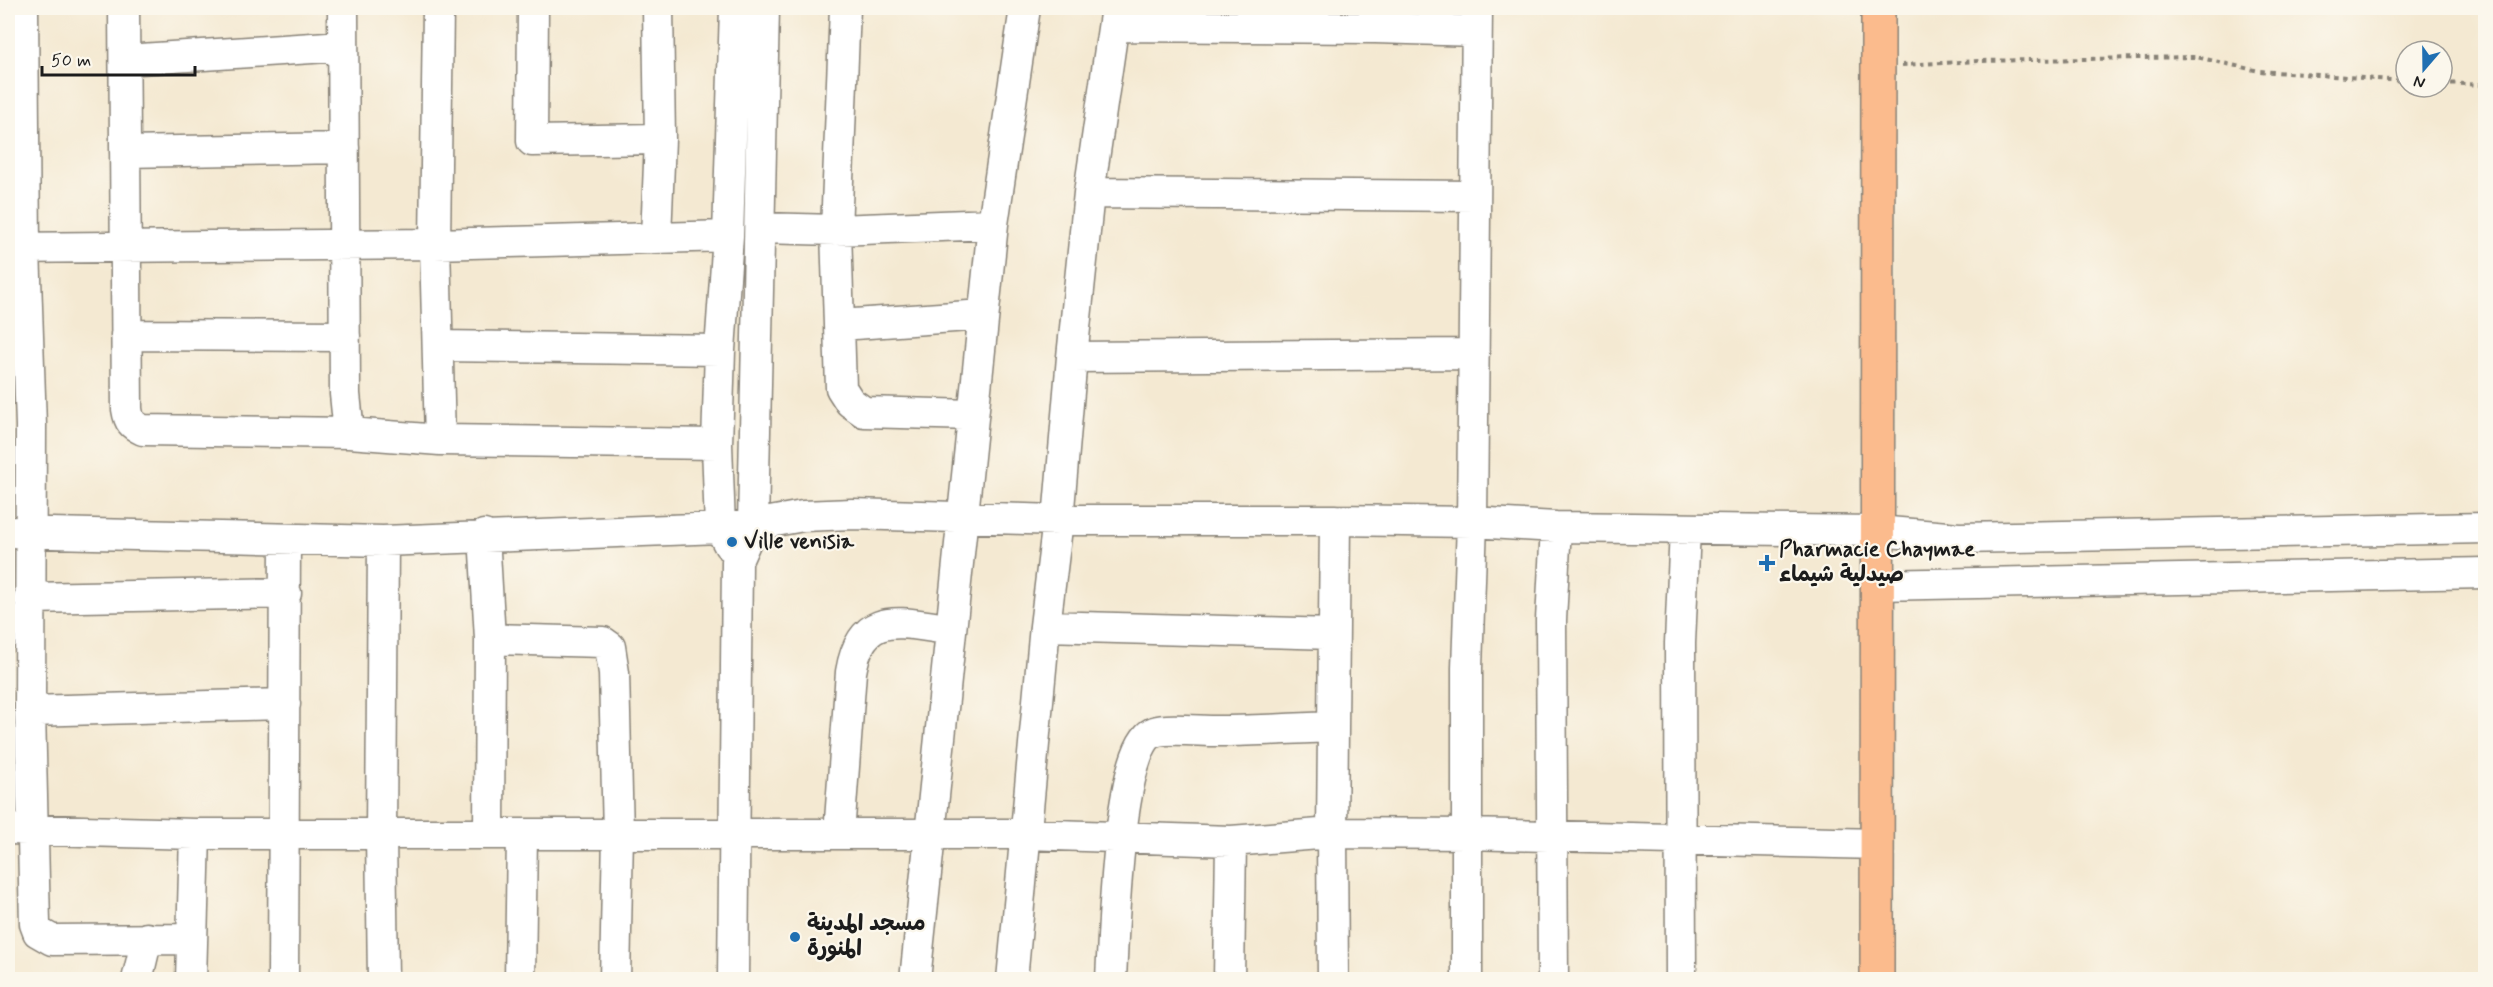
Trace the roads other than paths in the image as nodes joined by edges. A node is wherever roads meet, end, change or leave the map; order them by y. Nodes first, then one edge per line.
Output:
1 (22, 8) edge
2 (124, 8) edge
3 (343, 8) edge
4 (438, 8) edge
5 (533, 8) edge
6 (658, 8) edge
7 (735, 8) edge
8 (764, 8) edge
9 (845, 8) edge
10 (1025, 8) edge
11 (1878, 8) edge
12 (1115, 17) edge
13 (1222, 17) edge
14 (1293, 18) edge
15 (1376, 18) edge
16 (1476, 19) edge
17 (343, 46) junction
18 (125, 60) junction
19 (660, 139) junction
20 (344, 148) junction
21 (125, 152) junction
22 (1089, 193) junction
23 (1475, 196) junction
24 (993, 225) junction
25 (760, 228) junction
26 (836, 230) junction
27 (728, 236) junction
28 (656, 237) junction
29 (345, 243) junction
30 (435, 244) junction
31 (126, 246) junction
32 (16, 248) edge
33 (983, 315) junction
34 (840, 325) junction
35 (126, 334) junction
36 (345, 336) junction
37 (438, 346) junction
38 (720, 350) junction
39 (1474, 354) junction
40 (1072, 357) junction
41 (973, 415) junction
42 (19, 426) edge
43 (349, 433) junction
44 (440, 440) junction
45 (717, 444) junction
46 (962, 518) junction
47 (1058, 520) junction
48 (1335, 520) junction
49 (1472, 522) junction
50 (753, 525) junction
51 (1556, 527) junction
52 (720, 528) junction
53 (2486, 528) edge
54 (1685, 529) junction
55 (1876, 531) junction
56 (19, 532) edge
57 (484, 535) junction
58 (285, 539) junction
59 (384, 541) junction
60 (736, 561) junction
61 (2486, 573) edge
62 (1877, 585) junction
63 (286, 593) junction
64 (29, 598) junction
65 (1045, 626) junction
66 (951, 629) junction
67 (1333, 634) junction
68 (490, 639) junction
69 (19, 678) edge
70 (285, 704) junction
71 (30, 711) junction
72 (1333, 727) junction
73 (20, 829) edge
74 (1332, 833) junction
75 (195, 834) junction
76 (284, 834) junction
77 (381, 834) junction
78 (489, 834) junction
79 (522, 834) junction
80 (618, 834) junction
81 (734, 834) junction
82 (839, 834) junction
83 (930, 834) junction
84 (1026, 834) junction
85 (1466, 834) junction
86 (1119, 838) junction
87 (1551, 838) junction
88 (1681, 839) junction
89 (1231, 841) junction
90 (1878, 844) junction
91 (147, 939) junction
92 (192, 939) junction
93 (137, 980) edge
94 (191, 980) edge
95 (283, 980) edge
96 (383, 980) edge
97 (520, 980) edge
98 (615, 980) edge
99 (733, 980) edge
100 (915, 980) edge
101 (1012, 980) edge
102 (1111, 980) edge
103 (1229, 980) edge
104 (1333, 980) edge
105 (1467, 980) edge
106 (1553, 980) edge
107 (1681, 980) edge
108 (1878, 980) edge

1 - 32 street
2 - 18 street
3 - 17 street
4 - 30 street
5 - 19 street
6 - 19 street
7 - 27 street
8 - 25 street
9 - 26 street
10 - 24 street
11 - 55 main road
12 - 13 street
12 - 22 street
13 - 14 street
14 - 15 street
15 - 16 street
16 - 23 street
17 - 18 street
17 - 20 street
18 - 21 street
19 - 28 street
20 - 21 street
20 - 29 street
21 - 31 street
22 - 23 street
22 - 40 street
23 - 39 street
24 - 26 street
24 - 33 street
25 - 26 street
25 - 50 street
26 - 34 street
27 - 28 street
27 - 38 street
28 - 30 street
29 - 30 street
29 - 31 street
29 - 36 street
30 - 37 street
31 - 32 street
31 - 35 street
32 - 42 street
33 - 34 street
33 - 41 street
34 - 41 street
35 - 36 street
35 - 43 street
36 - 43 street
37 - 38 street
37 - 44 street
38 - 45 street
39 - 40 street
39 - 49 street
40 - 47 street
41 - 46 street
42 - 56 street
43 - 44 street
44 - 45 street
45 - 52 street
46 - 47 street
46 - 50 street
46 - 66 street
47 - 48 street
47 - 65 street
48 - 49 street
48 - 67 street
49 - 51 street
49 - 85 street
50 - 52 street
50 - 60 street
51 - 54 street
51 - 87 street
52 - 57 street
52 - 60 street
53 - 55 street
54 - 55 street
54 - 88 street
55 - 62 main road
56 - 58 street
56 - 64 street
57 - 59 street
57 - 68 street
58 - 59 street
58 - 63 street
59 - 77 street
60 - 81 street
61 - 62 street
62 - 90 main road
63 - 64 street
63 - 70 street
64 - 69 street
65 - 67 street
65 - 84 street
66 - 82 street
66 - 83 street
67 - 72 street
68 - 78 street
68 - 80 street
69 - 71 street
70 - 71 street
70 - 76 street
71 - 73 street
72 - 74 street
72 - 86 street
73 - 75 street
73 - 91 street
74 - 85 street
74 - 89 street
74 - 104 street
75 - 76 street
75 - 92 street
76 - 77 street
76 - 95 street
77 - 78 street
77 - 96 street
78 - 79 street
79 - 80 street
79 - 97 street
80 - 81 street
80 - 98 street
81 - 82 street
81 - 99 street
82 - 83 street
83 - 84 street
83 - 100 street
84 - 86 street
84 - 101 street
85 - 87 street
85 - 105 street
86 - 89 street
86 - 102 street
87 - 88 street
87 - 106 street
88 - 90 street
88 - 107 street
89 - 103 street
90 - 108 main road
91 - 92 street
91 - 93 street
92 - 94 street

